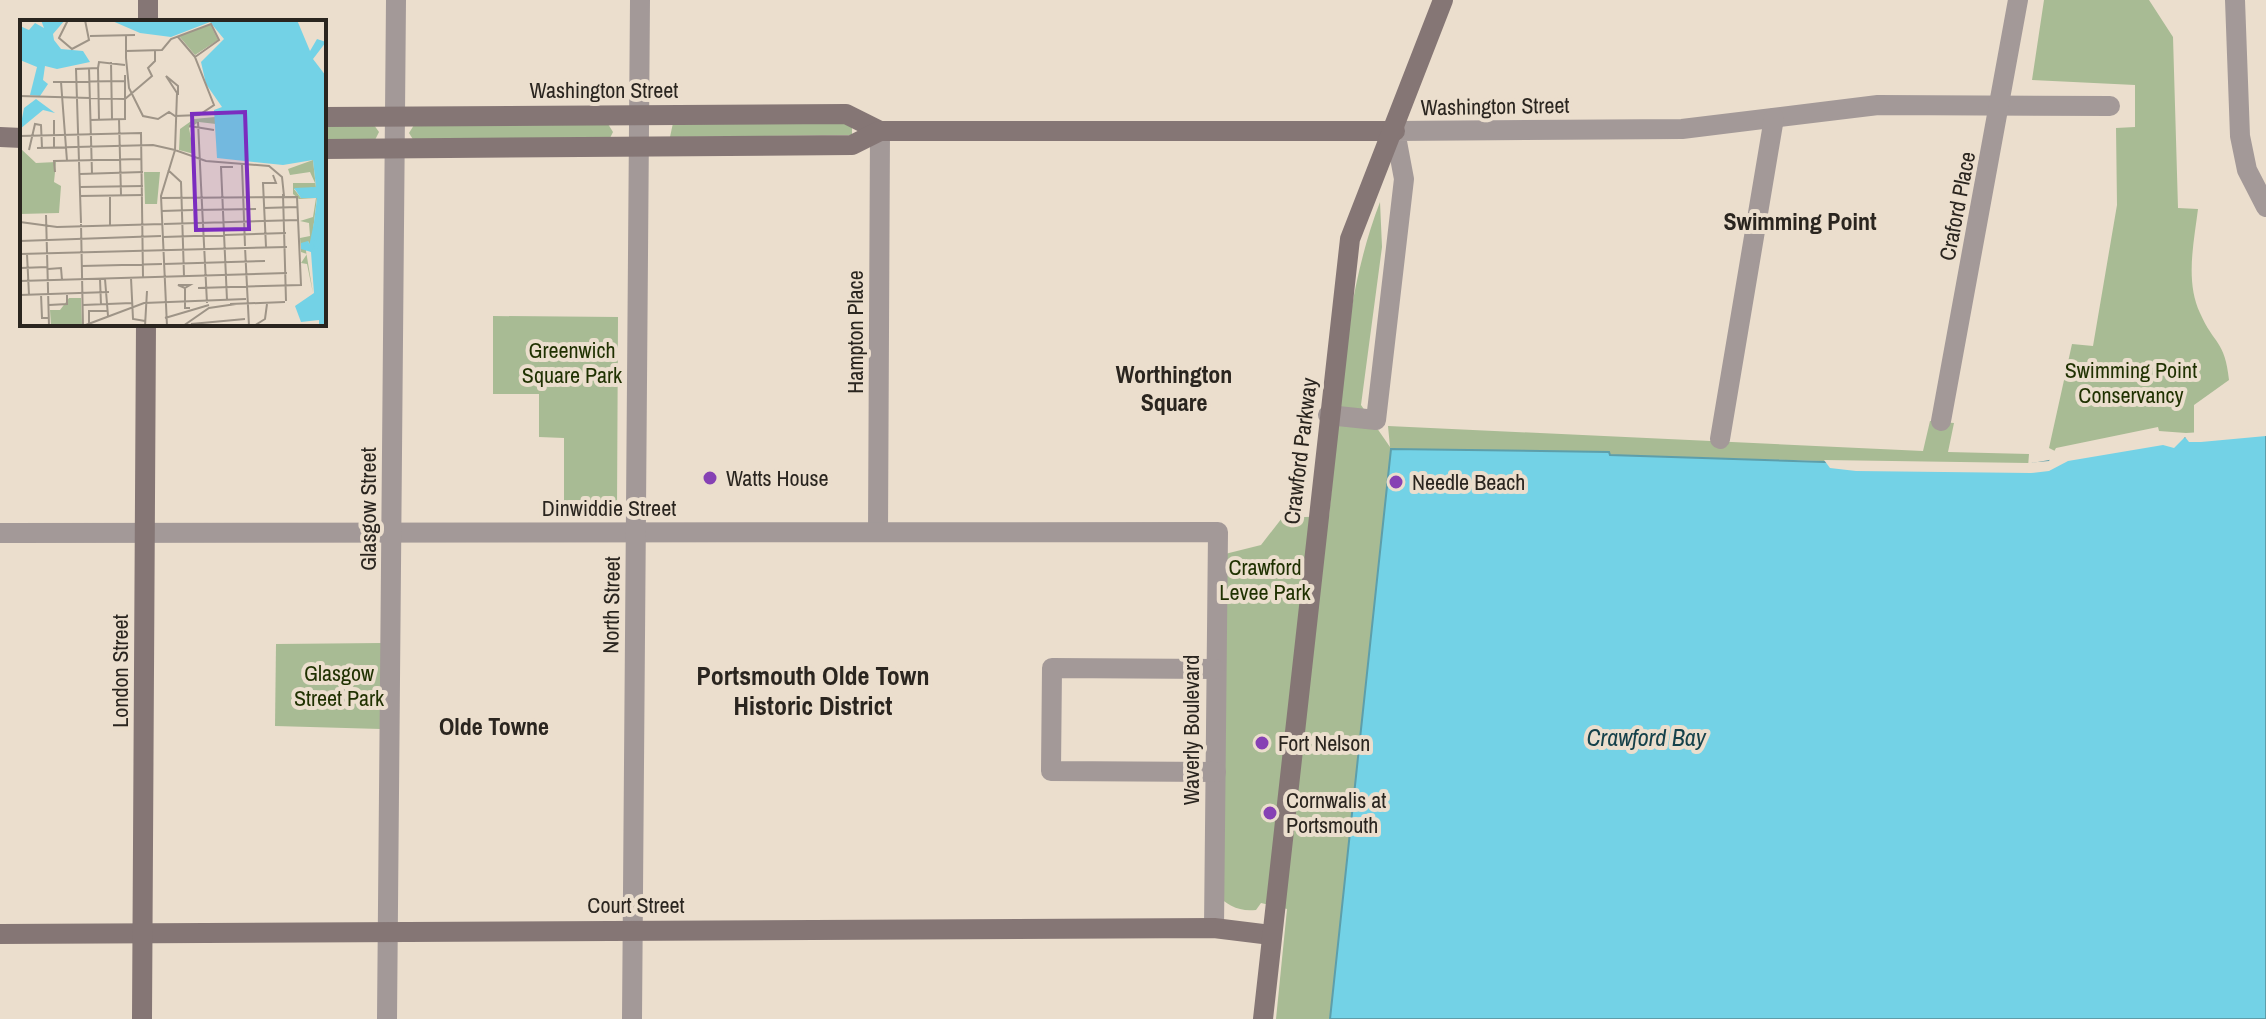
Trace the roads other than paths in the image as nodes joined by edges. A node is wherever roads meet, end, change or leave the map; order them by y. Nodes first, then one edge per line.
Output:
1 (396, 0) edge
2 (640, 0) edge
3 (1443, 0) edge
4 (2018, 0) edge
5 (2235, 0) edge
6 (2000, 105) junction
7 (2110, 106) dead end
8 (639, 114) junction
9 (326, 117) edge
10 (395, 117) junction
11 (1774, 118) junction
12 (880, 131) junction
13 (1395, 131) junction
14 (0, 137) edge
15 (20, 138) edge
16 (394, 148) junction
17 (326, 149) edge
18 (639, 149) junction
19 (2266, 207) edge
20 (146, 326) edge
21 (1328, 415) junction
22 (1941, 421) dead end
23 (1720, 439) dead end
24 (878, 532) junction
25 (1218, 532) joint
26 (0, 533) edge
27 (145, 533) junction
28 (391, 533) junction
29 (636, 533) junction
30 (1215, 669) junction
31 (1216, 772) junction
32 (1214, 928) junction
33 (633, 929) junction
34 (388, 930) junction
35 (142, 932) junction
36 (0, 934) edge
37 (1271, 935) junction
38 (142, 1019) edge
39 (387, 1019) edge
40 (632, 1019) edge
41 (1263, 1019) edge

1 - 10 street, Glasgow Street
2 - 8 street, North Street
3 - 13 street, Crawford Parkway
4 - 6 street, Craford Place
5 - 19 street
6 - 7 street, Washington Street
6 - 11 street, Washington Street
6 - 22 street, Craford Place
8 - 10 street, Washington Street
8 - 12 street, Washington Street
8 - 18 street, North Street
9 - 10 street, Washington Street
10 - 16 street, Glasgow Street
11 - 13 street, Washington Street
11 - 23 street
12 - 13 street, Washington Street
12 - 18 street, Washington Street
12 - 24 street, Hampton Place
13 - 21 street, Crawford Parkway
13 - 21 street
14 - 15 street
16 - 17 street, Washington Street
16 - 18 street, Washington Street
16 - 28 street, Glasgow Street
18 - 29 street, North Street
20 - 27 street, London Street
21 - 37 street, Crawford Parkway
24 - 25 street, Dinwiddie Street
24 - 29 street, Dinwiddie Street
25 - 30 street, Waverly Boulevard
26 - 27 street, Dinwiddie Street
27 - 28 street, Dinwiddie Street
27 - 35 street, London Street
28 - 29 street, Dinwiddie Street
28 - 34 street, Glasgow Street
29 - 33 street, North Street
30 - 31 street, Waverly Boulevard
30 - 31 street
31 - 32 street, Waverly Boulevard
32 - 33 street, Court Street
32 - 37 street, Court Street
33 - 34 street, Court Street
33 - 40 street, North Street
34 - 35 street, Court Street
34 - 39 street, Glasgow Street
35 - 36 street, Court Street
35 - 38 street, London Street
37 - 41 street, Crawford Parkway

